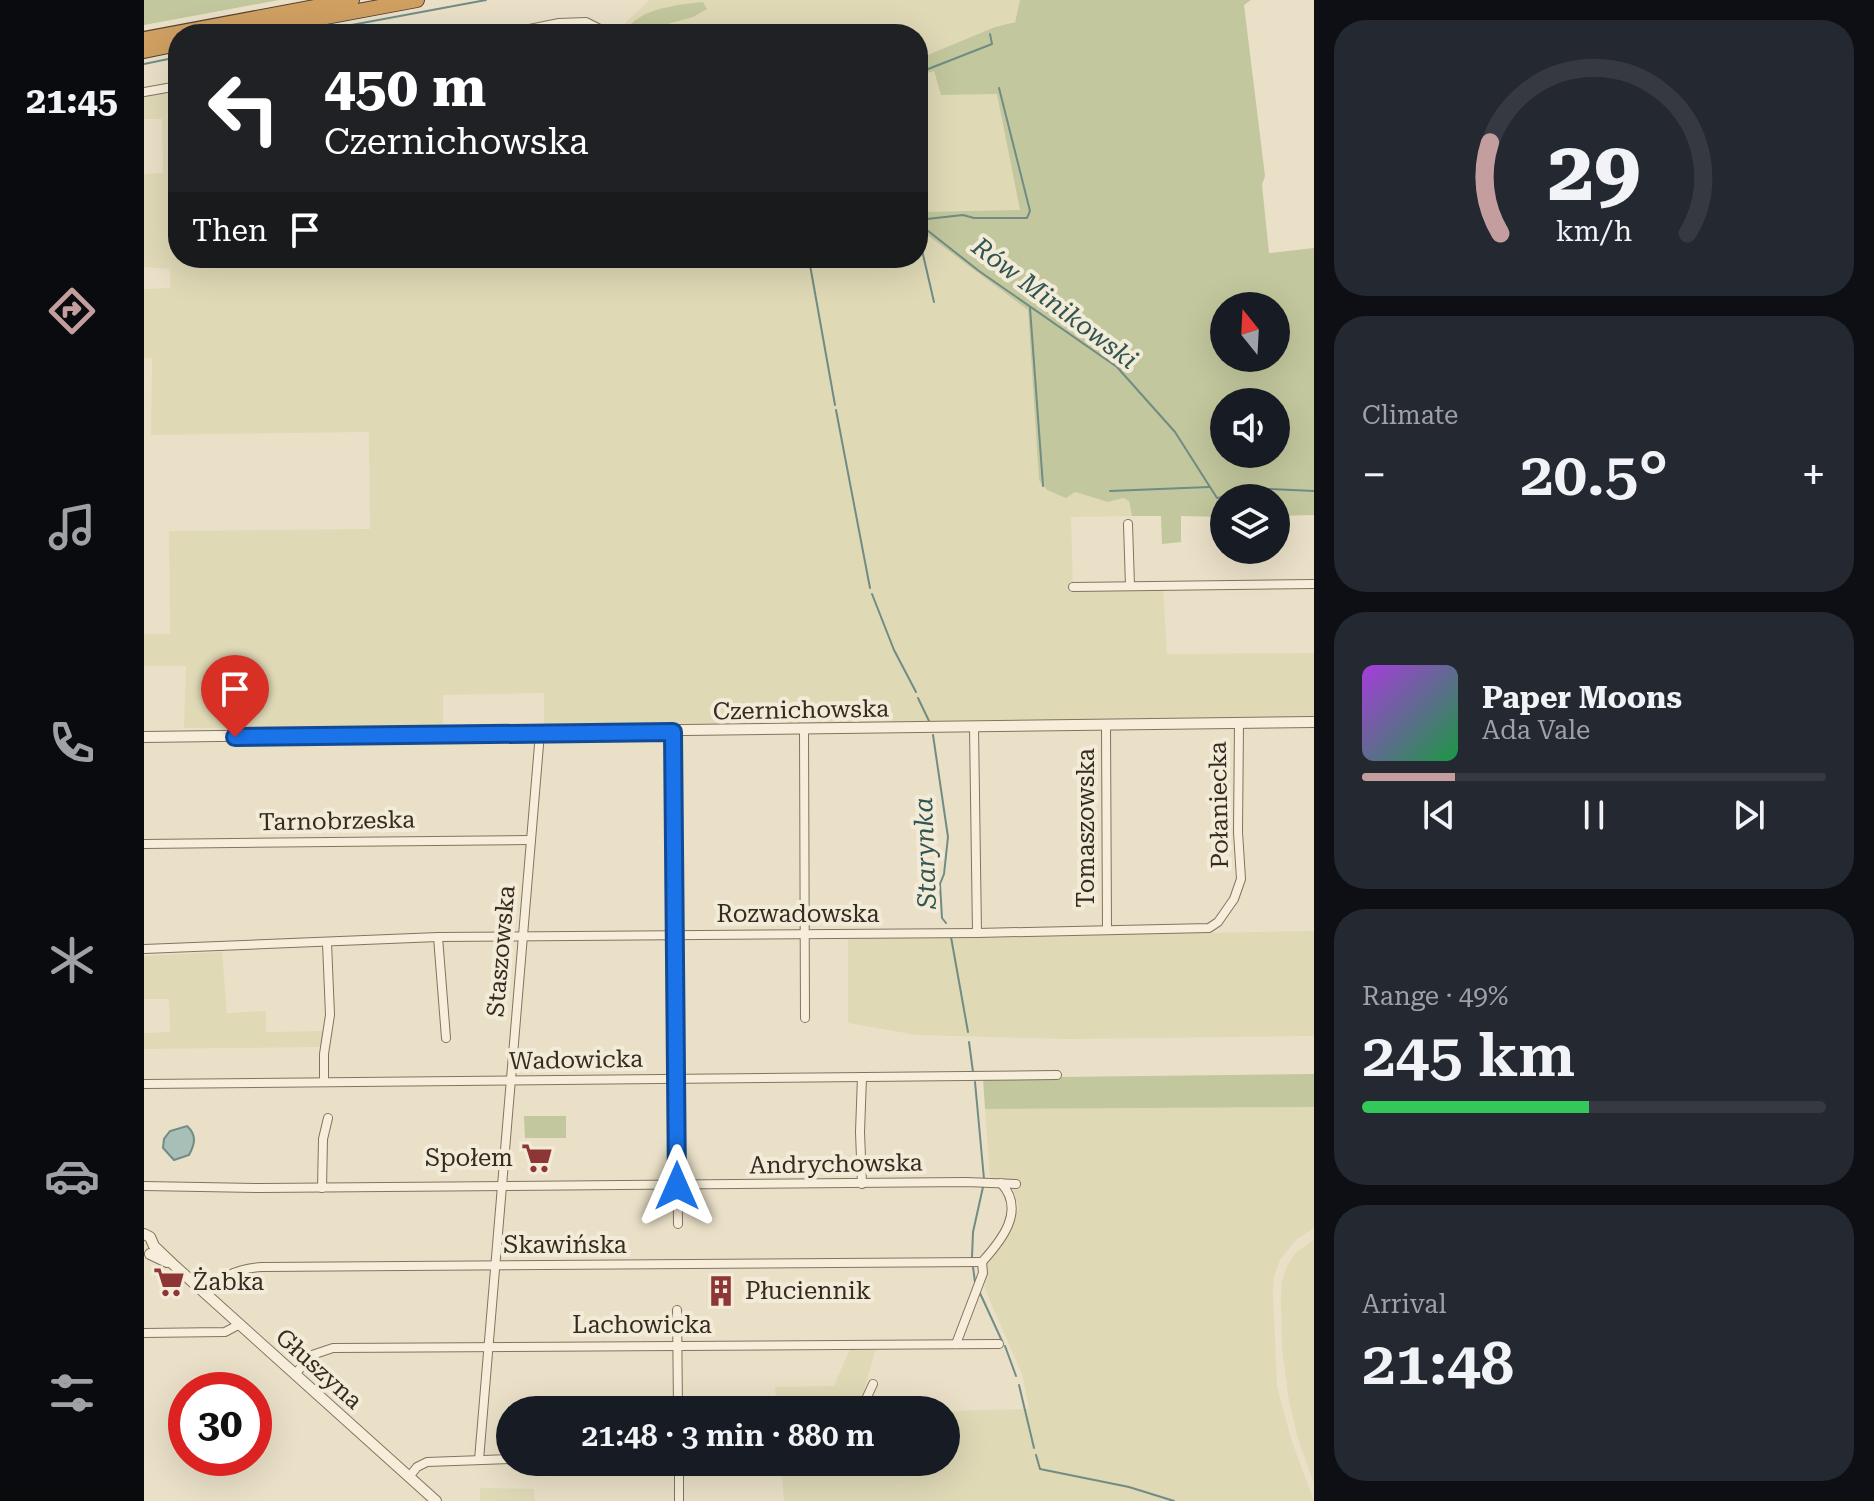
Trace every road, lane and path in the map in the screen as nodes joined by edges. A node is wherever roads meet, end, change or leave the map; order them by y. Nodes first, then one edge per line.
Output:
1 (352, 0) edge
2 (417, 0) edge
3 (224, 24) edge
4 (288, 24) edge
5 (554, 24) edge
6 (590, 24) edge
7 (168, 34) edge
8 (144, 39) edge
9 (168, 46) edge
10 (144, 51) edge
11 (168, 88) edge
12 (144, 92) edge
13 (1128, 524) dead end
14 (1314, 584) edge
15 (1130, 586) junction
16 (1073, 587) dead end
17 (1314, 722) edge
18 (1239, 723) junction
19 (1106, 726) junction
20 (974, 727) junction
21 (804, 730) junction
22 (673, 732) junction
23 (540, 733) junction
24 (144, 737) edge
25 (531, 840) junction
26 (144, 844) edge
27 (1239, 887) joint
28 (1107, 930) junction
29 (806, 933) junction
30 (977, 933) junction
31 (674, 935) junction
32 (438, 937) junction
33 (523, 937) junction
34 (327, 943) junction
35 (144, 949) edge
36 (805, 1018) dead end
37 (446, 1038) dead end
38 (1057, 1075) dead end
39 (862, 1077) junction
40 (677, 1079) junction
41 (324, 1081) junction
42 (511, 1081) junction
43 (144, 1084) edge
44 (328, 1118) dead end
45 (1001, 1183) junction
46 (862, 1184) junction
47 (1016, 1184) dead end
48 (144, 1186) edge
49 (677, 1186) junction
50 (322, 1188) junction
51 (501, 1188) junction
52 (678, 1224) dead end
53 (144, 1234) edge
54 (149, 1252) edge
55 (982, 1262) junction
56 (495, 1265) junction
57 (205, 1292) junction
58 (677, 1310) dead end
59 (240, 1324) junction
60 (144, 1333) edge
61 (956, 1344) junction
62 (999, 1344) dead end
63 (678, 1345) junction
64 (488, 1347) junction
65 (295, 1374) junction
66 (873, 1384) dead end
67 (678, 1396) edge
68 (867, 1396) edge
69 (496, 1459) edge
70 (479, 1460) junction
71 (679, 1476) edge
72 (409, 1477) junction
73 (436, 1501) edge
74 (679, 1501) edge

1 - 3 highway
2 - 4 highway
5 - 6 street
7 - 8 highway
9 - 10 highway
11 - 12 street
13 - 15 street
14 - 15 street
15 - 16 street
17 - 18 street, Czernichowska
18 - 19 street, Czernichowska
18 - 27 street, Połaniecka
19 - 20 street, Czernichowska
19 - 28 street, Tomaszowska
20 - 21 street, Czernichowska
20 - 30 street
21 - 22 street, Czernichowska
21 - 29 street
22 - 23 street, Czernichowska
22 - 31 street
23 - 24 street, Czernichowska
23 - 25 street, Staszowska
25 - 26 street, Tarnobrzeska
25 - 33 street, Staszowska
27 - 28 street, Rozwadowska
28 - 30 street, Rozwadowska
29 - 30 street, Rozwadowska
29 - 31 street, Rozwadowska
29 - 36 street
31 - 33 street, Rozwadowska
31 - 40 street
32 - 33 street, Rozwadowska
32 - 34 street, Rozwadowska
32 - 37 street
33 - 42 street, Staszowska
34 - 35 street, Rozwadowska
34 - 41 street
38 - 39 street, Wadowicka
39 - 40 street, Wadowicka
39 - 46 street
40 - 42 street, Wadowicka
40 - 49 street
41 - 42 street, Wadowicka
41 - 43 street, Wadowicka
42 - 51 street, Staszowska
44 - 50 street
45 - 46 street, Andrychowska
45 - 47 street, Andrychowska
45 - 55 street
46 - 49 street, Andrychowska
48 - 50 street, Andrychowska
49 - 51 street, Andrychowska
49 - 52 street
50 - 51 street, Andrychowska
51 - 56 street, Staszowska
53 - 54 street
54 - 57 street, Głuszyna
55 - 56 street, Skawińska
55 - 61 street
56 - 57 street, Skawińska
56 - 64 street, Staszowska
57 - 59 street, Głuszyna
58 - 63 street
59 - 60 street
59 - 65 street, Głuszyna
61 - 62 street, Lachowicka
61 - 63 street, Lachowicka
63 - 64 street, Lachowicka
63 - 67 street
64 - 65 street, Lachowicka
64 - 70 street, Staszowska
65 - 72 street, Głuszyna
66 - 68 street
69 - 70 street
70 - 72 street
71 - 74 street
72 - 73 street, Głuszyna

